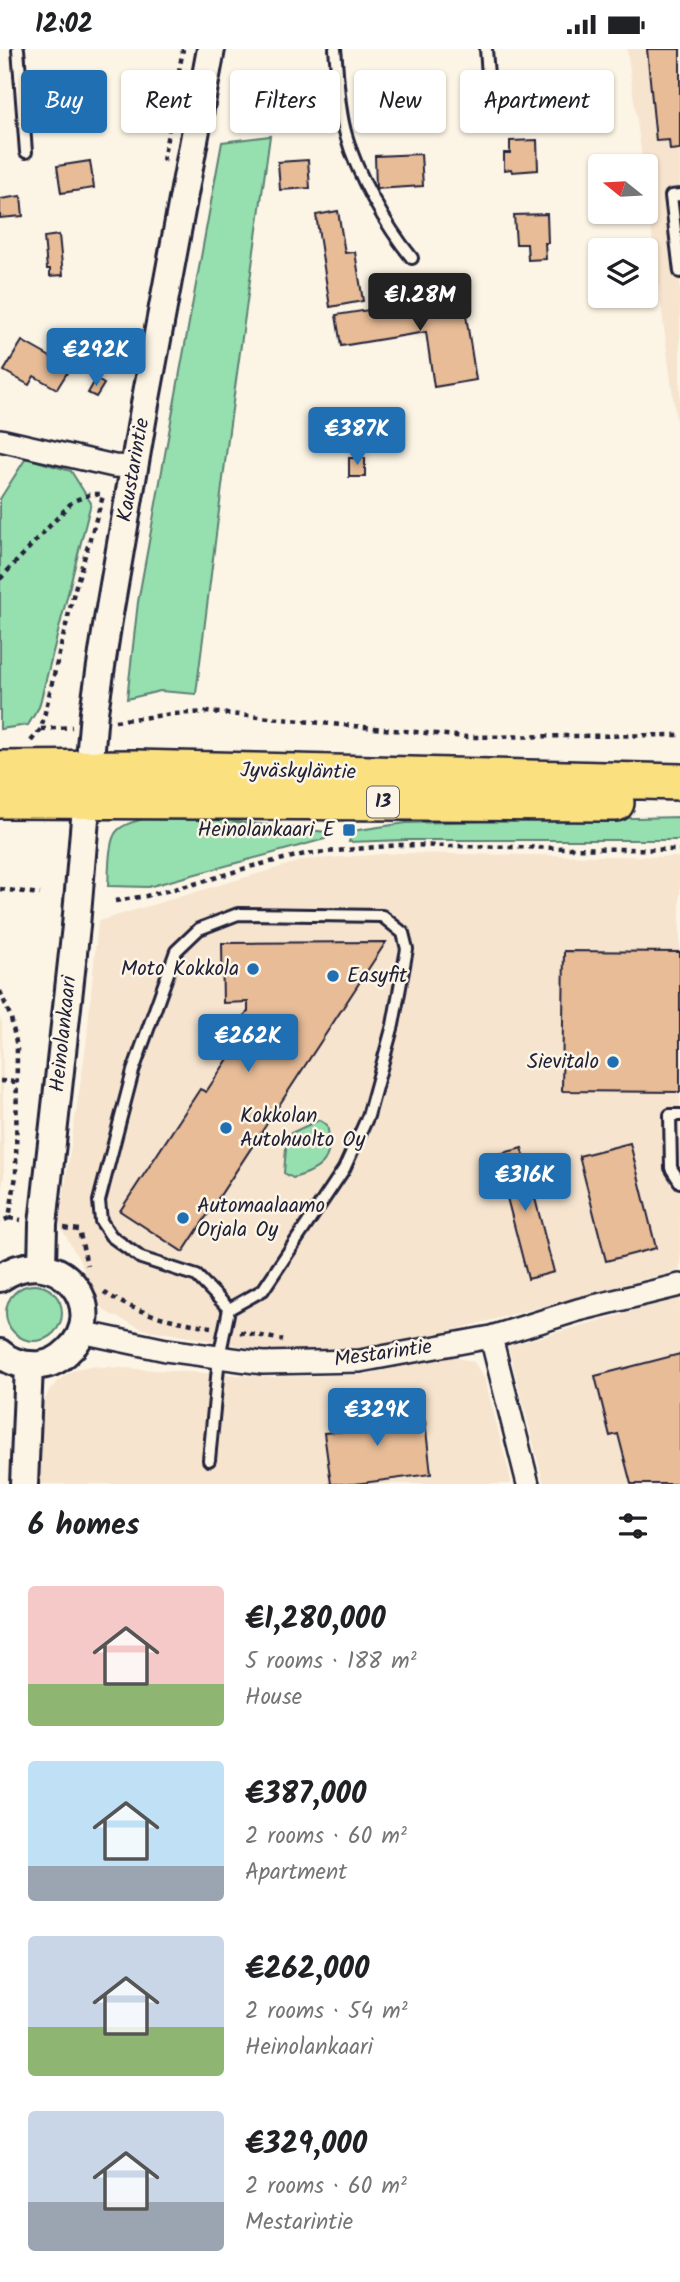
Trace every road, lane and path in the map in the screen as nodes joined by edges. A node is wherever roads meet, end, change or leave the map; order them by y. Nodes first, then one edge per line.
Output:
1 (18, 49) edge
2 (183, 49) edge
3 (211, 49) edge
4 (335, 49) edge
5 (486, 49) edge
6 (488, 70) edge
7 (26, 152) dead end
8 (162, 171) dead end
9 (676, 196) edge
10 (412, 258) dead end
11 (680, 272) edge
12 (0, 440) edge
13 (125, 467) junction
14 (104, 494) junction
15 (0, 579) edge
16 (93, 725) junction
17 (680, 735) edge
18 (0, 769) edge
19 (680, 782) edge
20 (87, 785) junction
21 (0, 800) edge
22 (680, 801) edge
23 (680, 850) edge
24 (0, 889) edge
25 (40, 894) dead end
26 (115, 901) dead end
27 (0, 991) edge
28 (0, 1080) edge
29 (16, 1082) junction
30 (680, 1115) edge
31 (680, 1182) edge
32 (0, 1223) edge
33 (79, 1230) dead end
34 (42, 1266) junction
35 (88, 1270) dead end
36 (0, 1278) edge
37 (95, 1285) dead end
38 (680, 1285) edge
39 (229, 1309) junction
40 (224, 1330) junction
41 (81, 1332) junction
42 (491, 1337) junction
43 (0, 1353) edge
44 (219, 1357) junction
45 (320, 1362) junction
46 (29, 1366) junction
47 (209, 1459) dead end
48 (24, 1484) edge
49 (528, 1484) edge

1 - 7 lane
2 - 8 path
3 - 13 street, Kaustarintie
4 - 10 lane
5 - 6 lane
9 - 11 lane
12 - 13 street
13 - 14 path
13 - 16 street, Kaustarintie
14 - 15 path
14 - 16 path
16 - 17 path
16 - 20 street, Kaustarintie
18 - 20 highway, Jyväskyläntie / 13
19 - 20 highway, Jyväskyläntie / 13
20 - 21 highway, Jyväskyläntie / 13
20 - 22 highway, Jyväskyläntie / 13
20 - 34 street, Heinolankaari
23 - 26 path
24 - 25 path
27 - 29 path
28 - 29 path
29 - 32 path
30 - 31 lane
33 - 35 path
34 - 36 street
34 - 41 street
37 - 40 path
38 - 42 street, Mestarintie
39 - 39 lane
39 - 40 lane
40 - 44 lane
40 - 45 path
41 - 44 street, Mestarintie
41 - 46 street
42 - 45 street, Mestarintie
42 - 49 street
43 - 46 street
44 - 45 street, Mestarintie
44 - 47 lane
46 - 48 street

